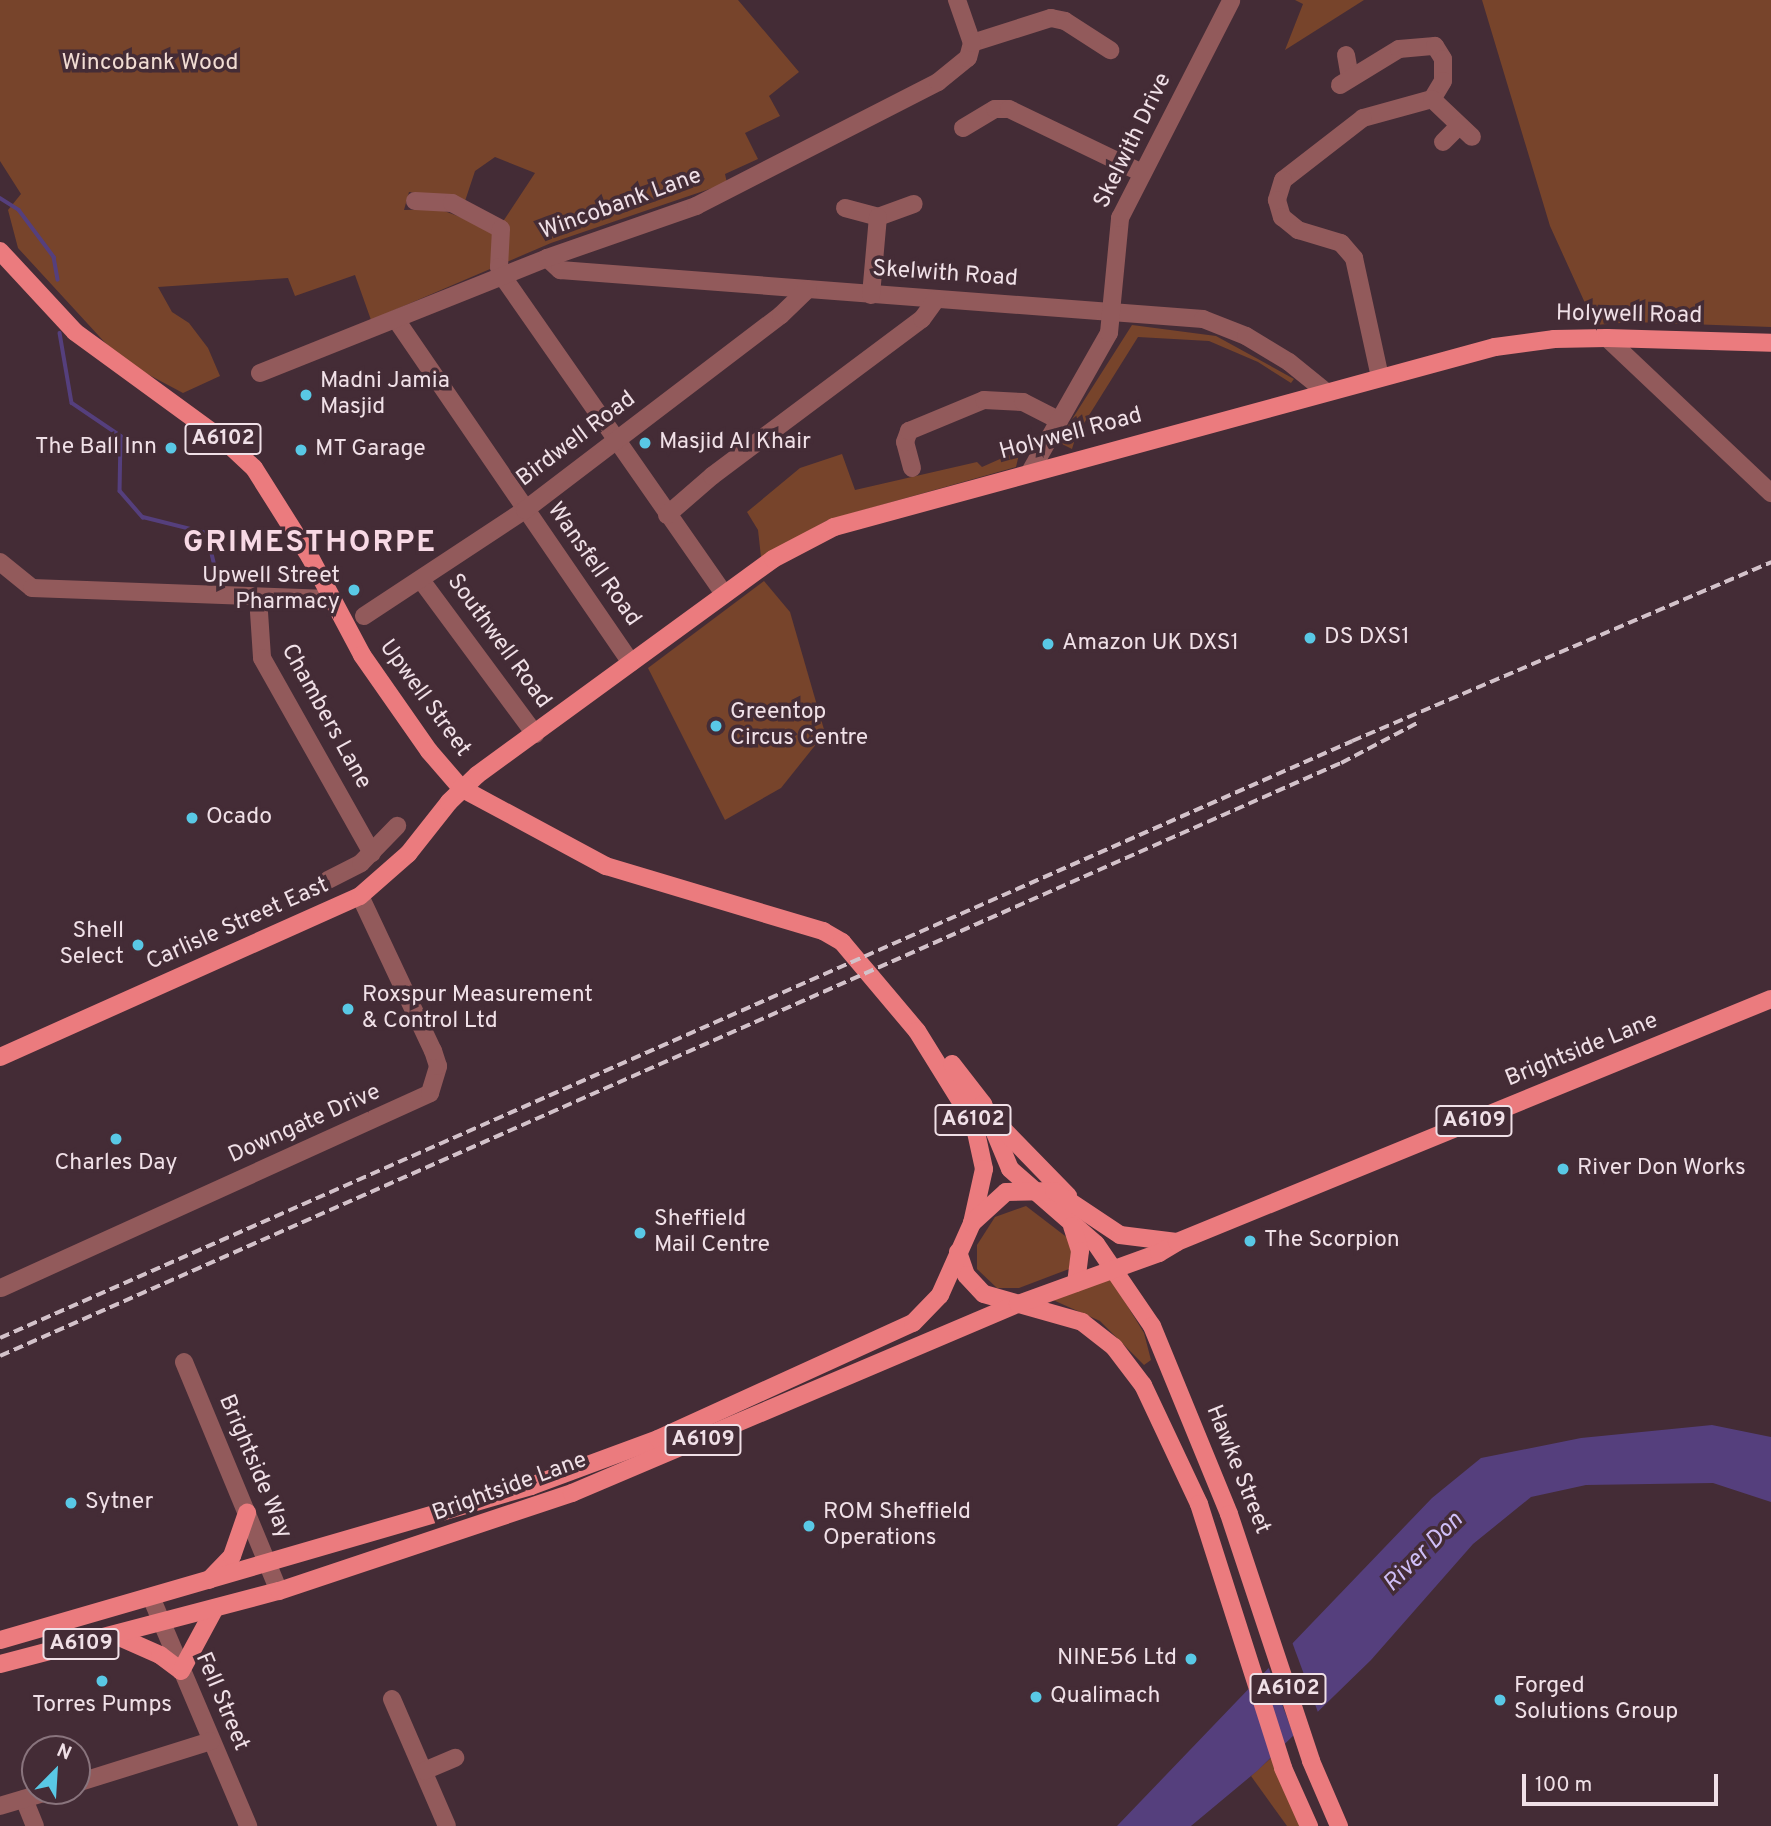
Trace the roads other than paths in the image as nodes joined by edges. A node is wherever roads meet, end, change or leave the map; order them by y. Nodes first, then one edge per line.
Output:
1 (957, 0) edge
2 (1231, 1) edge
3 (972, 43) junction
4 (1110, 50) dead end
5 (1346, 55) dead end
6 (1432, 99) junction
7 (963, 128) dead end
8 (1443, 142) dead end
9 (1142, 173) junction
10 (415, 201) dead end
11 (914, 204) dead end
12 (845, 208) dead end
13 (878, 217) junction
14 (0, 251) edge
15 (547, 258) junction
16 (503, 276) junction
17 (808, 289) junction
18 (871, 295) junction
19 (936, 300) junction
20 (1112, 310) junction
21 (397, 321) junction
22 (1607, 338) junction
23 (1771, 343) edge
24 (260, 373) dead end
25 (1380, 377) junction
26 (1325, 391) junction
27 (1058, 420) junction
28 (615, 442) junction
29 (912, 468) dead end
30 (1030, 472) junction
31 (1771, 493) edge
32 (524, 510) junction
33 (667, 515) junction
34 (0, 562) edge
35 (421, 580) junction
36 (724, 594) junction
37 (258, 597) junction
38 (330, 600) junction
39 (364, 616) dead end
40 (631, 663) junction
41 (535, 734) junction
42 (461, 788) junction
43 (397, 826) dead end
44 (372, 853) junction
45 (328, 880) dead end
46 (360, 896) junction
47 (1771, 999) edge
48 (917, 1031) junction
49 (0, 1057) edge
50 (983, 1104) junction
51 (1028, 1188) junction
52 (1072, 1201) junction
53 (972, 1223) junction
54 (1071, 1223) junction
55 (1177, 1242) junction
56 (958, 1252) junction
57 (1116, 1269) junction
58 (1076, 1283) junction
59 (1, 1288) edge
60 (1018, 1304) junction
61 (184, 1362) dead end
62 (247, 1513) junction
63 (269, 1564) junction
64 (207, 1582) junction
65 (279, 1591) junction
66 (151, 1597) junction
67 (214, 1610) junction
68 (162, 1624) junction
69 (117, 1636) junction
70 (0, 1640) edge
71 (0, 1664) edge
72 (181, 1671) junction
73 (392, 1699) dead end
74 (211, 1741) junction
75 (455, 1758) dead end
76 (424, 1770) junction
77 (91, 1779) edge
78 (21, 1800) edge
79 (26, 1805) edge
80 (0, 1806) edge
81 (35, 1826) edge
82 (248, 1826) edge
83 (447, 1826) edge
84 (1309, 1826) edge
85 (1339, 1826) edge

1 - 3 street
2 - 9 street, Skelwith Drive
3 - 4 street
3 - 15 street, Wincobank Lane
5 - 6 street
6 - 8 street
6 - 25 street
7 - 9 street
9 - 20 street, Skelwith Drive
10 - 16 street
11 - 13 street
12 - 13 street
13 - 18 street
14 - 38 main road, Upwell Street / A6102
15 - 16 street, Wincobank Lane
15 - 17 street, Skelwith Road
16 - 21 street, Wincobank Lane
16 - 28 street
17 - 18 street, Skelwith Road
17 - 28 street, Birdwell Road
18 - 19 street, Skelwith Road
19 - 20 street, Skelwith Road
19 - 33 street
20 - 26 street, Skelwith Road
20 - 27 street, Skelwith Drive
21 - 24 street, Wincobank Lane
21 - 32 street, Wansfell Road
22 - 23 main road, Holywell Road
22 - 25 main road, Holywell Road
22 - 31 street
25 - 26 main road, Holywell Road
26 - 30 main road, Holywell Road
27 - 29 street
27 - 30 street, Skelwith Drive
28 - 32 street, Birdwell Road
28 - 33 street
30 - 36 main road, Holywell Road
32 - 35 street, Birdwell Road
32 - 40 street, Wansfell Road
33 - 36 street
34 - 37 street
35 - 39 street, Birdwell Road
35 - 41 street, Southwell Road
36 - 40 main road, Holywell Road
37 - 38 street
37 - 44 street, Chambers Lane
38 - 42 main road, Upwell Street / A6102
40 - 41 main road, Holywell Road
41 - 42 main road, Holywell Road
42 - 46 main road, Carlisle Street East
42 - 48 main road, Upwell Street / A6102
43 - 44 street
44 - 45 street
46 - 49 main road, Carlisle Street East
46 - 59 street, Downgate Drive
47 - 55 main road, Brightside Lane / A6109
48 - 50 main road, Upwell Street / A6102
48 - 53 main road, Upwell Street / A6102
50 - 51 main road, Upwell Street / A6102
50 - 52 main road
51 - 52 main road, Brightside Lane / A6109
51 - 53 main road
51 - 54 main road
52 - 55 main road, Brightside Lane / A6109
53 - 56 main road
54 - 57 main road, Hawke Street / A6102
54 - 58 main road
55 - 57 main road, Brightside Lane
56 - 60 main road
56 - 63 main road, Brightside Lane / A6109
57 - 58 main road, Brightside Lane
57 - 85 main road, Hawke Street / A6102
58 - 60 main road
60 - 65 main road, Brightside Lane / A6109
60 - 84 main road, A6102
61 - 62 street, Brightside Way
62 - 63 street, Brightside Way
62 - 64 main road
63 - 64 main road, Brightside Lane / A6109
63 - 65 street, Brightside Way
64 - 66 main road, Brightside Lane / A6109
65 - 67 main road, Brightside Lane / A6109
66 - 68 street, Fell Street
66 - 70 main road, Brightside Lane / A6109
67 - 68 main road, Brightside Lane / A6109
67 - 72 main road
68 - 69 main road, Brightside Lane / A6109
68 - 72 street, Fell Street
69 - 71 main road, Brightside Lane / A6109
69 - 72 main road
72 - 74 street, Fell Street
73 - 76 street
74 - 77 street
74 - 82 street, Fell Street
75 - 76 street
76 - 83 street
78 - 80 street
79 - 81 street

